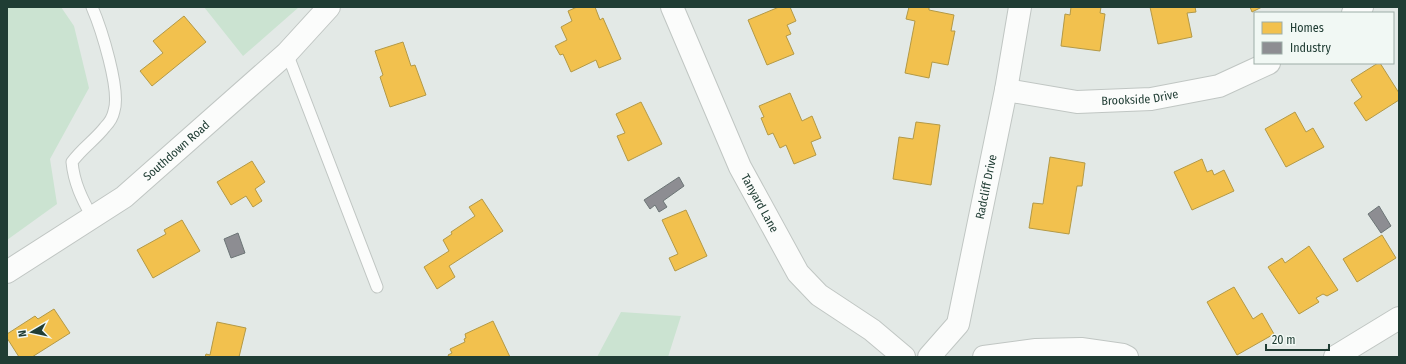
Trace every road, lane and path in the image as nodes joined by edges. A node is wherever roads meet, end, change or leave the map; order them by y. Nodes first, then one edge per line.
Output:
1 (92, 7) edge
2 (329, 7) edge
3 (672, 7) edge
4 (1020, 7) edge
5 (286, 53) junction
6 (1267, 64) edge
7 (1006, 90) junction
8 (92, 217) junction
9 (7, 272) edge
10 (377, 288) dead end
11 (1399, 318) edge
12 (904, 357) edge
13 (930, 357) edge
14 (984, 357) edge
15 (1127, 357) edge
16 (1335, 357) edge

1 - 8 lane
2 - 5 street, Southdown Road
3 - 12 street, Tanyard Lane
4 - 7 street, Radcliff Drive
5 - 8 street, Southdown Road
5 - 10 lane
6 - 7 street, Brookside Drive
7 - 13 street, Radcliff Drive
8 - 9 street, Southdown Road
11 - 16 street
14 - 15 street

